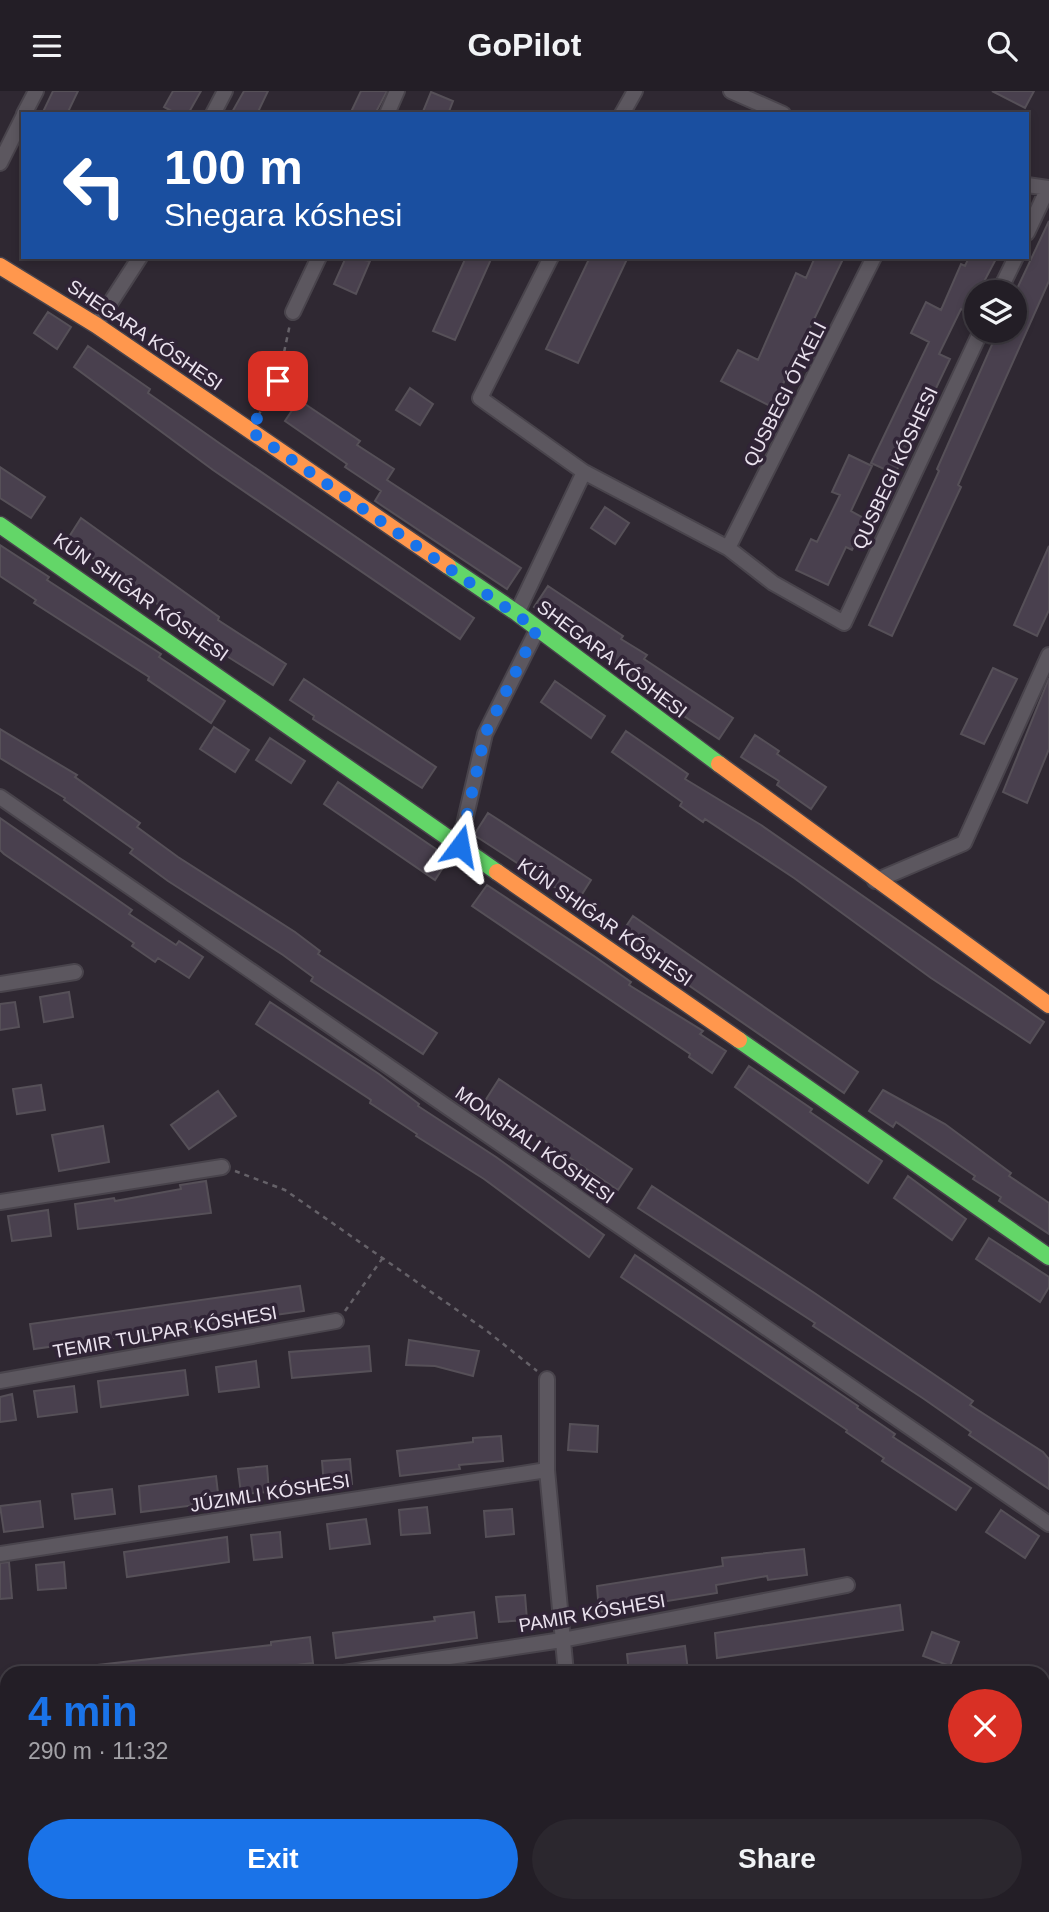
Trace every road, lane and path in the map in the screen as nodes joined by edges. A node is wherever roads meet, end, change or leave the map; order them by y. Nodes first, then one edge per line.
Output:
1 (36, 91) edge
2 (225, 91) edge
3 (397, 91) edge
4 (635, 91) edge
5 (731, 91) edge
6 (26, 112) edge
7 (214, 112) edge
8 (388, 112) edge
9 (623, 112) edge
10 (778, 112) edge
11 (21, 121) edge
12 (0, 163) edge
13 (1029, 185) edge
14 (1049, 188) edge
15 (1029, 229) edge
16 (139, 259) edge
17 (318, 259) edge
18 (550, 259) edge
19 (873, 259) edge
20 (1015, 259) edge
21 (0, 266) edge
22 (1005, 280) edge
23 (293, 312) joint
24 (96, 325) junction
25 (975, 343) edge
26 (250, 431) junction
27 (584, 472) junction
28 (0, 525) edge
29 (728, 548) junction
30 (517, 613) junction
31 (537, 629) junction
32 (1049, 655) edge
33 (0, 797) edge
34 (460, 846) junction
35 (875, 881) junction
36 (75, 972) dead end
37 (0, 984) edge
38 (1049, 1005) edge
39 (222, 1167) joint
40 (0, 1202) edge
41 (1049, 1257) edge
42 (382, 1258) junction
43 (336, 1321) joint
44 (547, 1379) joint
45 (0, 1381) edge
46 (547, 1470) junction
47 (1049, 1524) edge
48 (0, 1554) edge
49 (847, 1585) dead end
50 (562, 1640) junction
51 (390, 1666) edge
52 (565, 1666) edge

1 - 6 street
2 - 7 street
3 - 8 street
4 - 9 street
5 - 10 street
11 - 12 street
13 - 14 street
14 - 15 street
16 - 24 street
17 - 23 street
18 - 27 street
19 - 29 street, QUSBEGI ÓTKELI
20 - 22 street
21 - 24 street, SHEGARA KÓSHESI
23 - 26 path
24 - 26 street, SHEGARA KÓSHESI
25 - 29 street, QUSBEGI KÓSHESI
26 - 30 street, SHEGARA KÓSHESI
27 - 29 street
27 - 30 street
28 - 34 street
30 - 31 street, SHEGARA KÓSHESI
31 - 34 street
31 - 35 street, SHEGARA KÓSHESI
32 - 35 street
33 - 47 street
34 - 41 street
35 - 38 street, SHEGARA KÓSHESI
36 - 37 street
39 - 40 street
39 - 42 path
42 - 43 path
42 - 44 path
43 - 45 street, TEMIR TULPAR KÓSHESI
44 - 46 street
46 - 48 street, JÚZIMLI KÓSHESI
46 - 50 street
49 - 50 street, PAMIR KÓSHESI
50 - 51 street, PAMIR KÓSHESI
50 - 52 street

